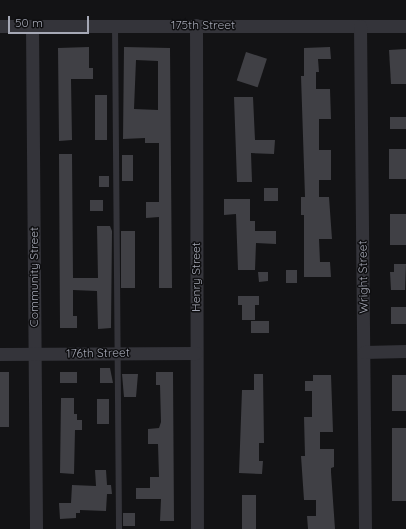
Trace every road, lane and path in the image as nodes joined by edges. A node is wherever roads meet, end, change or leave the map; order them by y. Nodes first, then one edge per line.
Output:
1 (196, 25) junction
2 (0, 26) edge
3 (32, 26) junction
4 (115, 26) junction
5 (360, 26) junction
6 (406, 26) edge
7 (406, 351) edge
8 (364, 352) junction
9 (118, 353) junction
10 (196, 353) junction
11 (0, 354) edge
12 (35, 354) junction
13 (36, 529) edge
14 (119, 529) edge
15 (197, 529) edge
16 (365, 529) edge

1 - 4 street, 175th Street
1 - 5 street, 175th Street
1 - 10 street, Henry Street
2 - 3 street, 175th Street
3 - 4 street, 175th Street
3 - 12 street, Community Street
4 - 9 lane
5 - 6 street, 175th Street
5 - 8 street, Wright Street
7 - 8 street
8 - 16 street, Wright Street
9 - 10 street, 176th Street
9 - 12 street, 176th Street
9 - 14 lane
10 - 15 street, Henry Street
11 - 12 street, 176th Street
12 - 13 street, Community Street

